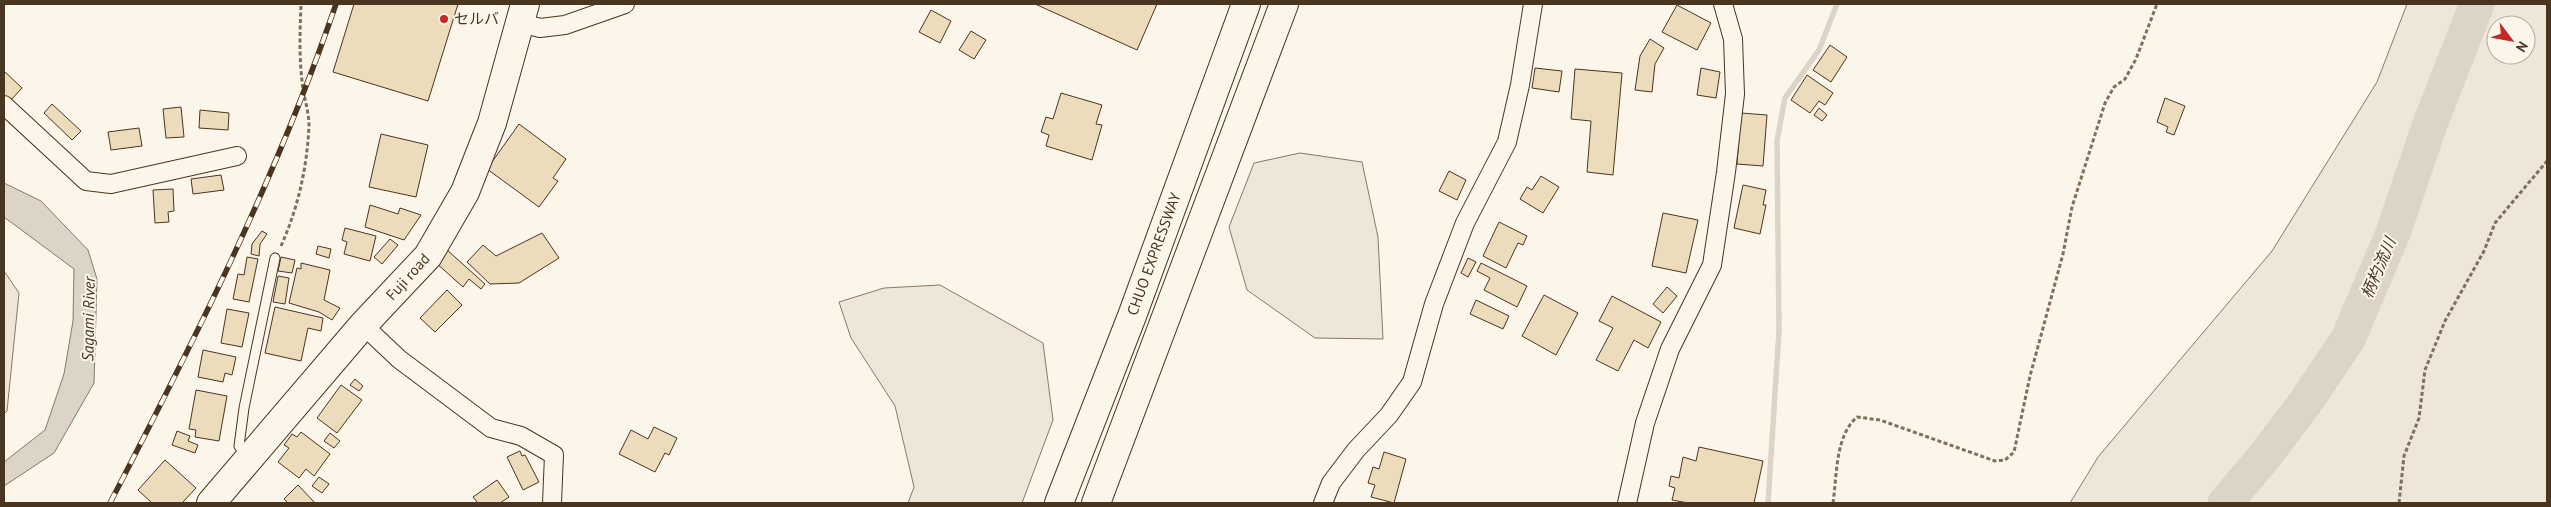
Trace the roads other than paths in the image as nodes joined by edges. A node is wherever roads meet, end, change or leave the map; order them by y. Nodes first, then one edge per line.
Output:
1 (625, 4) edge
2 (1246, 4) edge
3 (1284, 4) edge
4 (1533, 4) edge
5 (1723, 4) edge
6 (523, 13) edge
7 (4, 105) edge
8 (238, 156) dead end
9 (275, 258) road end
10 (364, 325) junction
11 (248, 459) junction
12 (210, 503) edge
13 (552, 503) edge
14 (1059, 503) edge
15 (1096, 503) edge
16 (1324, 503) edge
17 (1627, 503) edge

1 - 6 street
2 - 14 highway, CHUO EXPRESSWAY
3 - 15 highway
4 - 16 street
5 - 17 street
6 - 10 highway, Fuji road
7 - 8 street
9 - 11 lane
10 - 11 highway, Fuji road
10 - 13 street
11 - 12 highway, Fuji road

